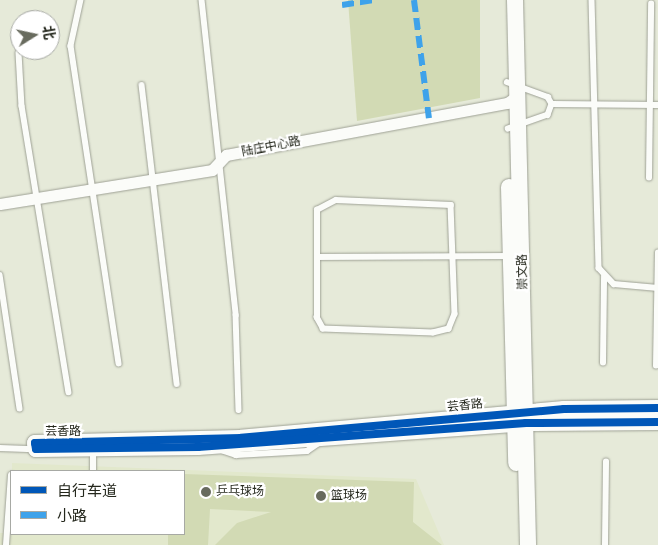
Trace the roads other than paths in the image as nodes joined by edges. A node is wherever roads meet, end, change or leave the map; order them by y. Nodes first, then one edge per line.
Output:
1 (81, 0) edge
2 (202, 0) edge
3 (506, 0) edge
4 (515, 0) edge
5 (592, 0) edge
6 (652, 4) dead end
7 (21, 60) edge
8 (142, 85) dead end
9 (511, 92) junction
10 (552, 104) junction
11 (596, 105) junction
12 (650, 105) junction
13 (658, 106) edge
14 (512, 128) junction
15 (219, 163) junction
16 (650, 178) dead end
17 (156, 179) junction
18 (92, 189) junction
19 (36, 198) junction
20 (0, 204) edge
21 (658, 253) edge
22 (517, 256) junction
23 (455, 257) junction
24 (317, 258) junction
25 (0, 275) edge
26 (604, 278) junction
27 (658, 288) edge
28 (119, 363) dead end
29 (603, 363) dead end
30 (656, 366) dead end
31 (177, 384) dead end
32 (69, 392) dead end
33 (658, 408) edge
34 (20, 409) dead end
35 (239, 410) dead end
36 (520, 418) junction
37 (658, 422) edge
38 (93, 446) junction
39 (0, 448) edge
40 (36, 449) joint
41 (606, 462) dead end
42 (92, 470) edge
43 (10, 487) edge
44 (7, 522) junction
45 (0, 528) edge
46 (6, 545) edge
47 (519, 545) edge
48 (528, 545) edge
49 (605, 545) edge

1 - 18 lane
2 - 15 lane
3 - 9 street, 崇文路
4 - 9 street, 崇文路
5 - 11 lane
6 - 12 lane
7 - 19 lane
8 - 17 lane
9 - 10 lane
9 - 14 street, 崇文路
9 - 15 street, 陆庄中心路
10 - 11 lane
10 - 14 lane
11 - 12 lane
11 - 26 lane
12 - 13 lane
12 - 16 lane
14 - 22 street, 崇文路
15 - 17 street, 陆庄中心路
15 - 35 lane
17 - 18 street, 陆庄中心路
17 - 31 lane
18 - 19 street, 陆庄中心路
18 - 28 lane
19 - 20 street, 陆庄中心路
19 - 32 lane
21 - 27 lane
22 - 23 lane
22 - 36 street, 崇文路
23 - 24 lane
23 - 24 lane
23 - 24 lane
25 - 34 lane
26 - 27 lane
26 - 29 lane
27 - 30 lane
33 - 36 street, 芸香路
36 - 37 street, 芸香路
36 - 38 street, 芸香路
36 - 38 street, 芸香路
36 - 47 street, 崇文路
36 - 48 street, 崇文路
38 - 40 street, 芸香路
38 - 42 lane
39 - 40 lane
41 - 49 lane
43 - 44 lane
44 - 45 lane
44 - 46 lane

